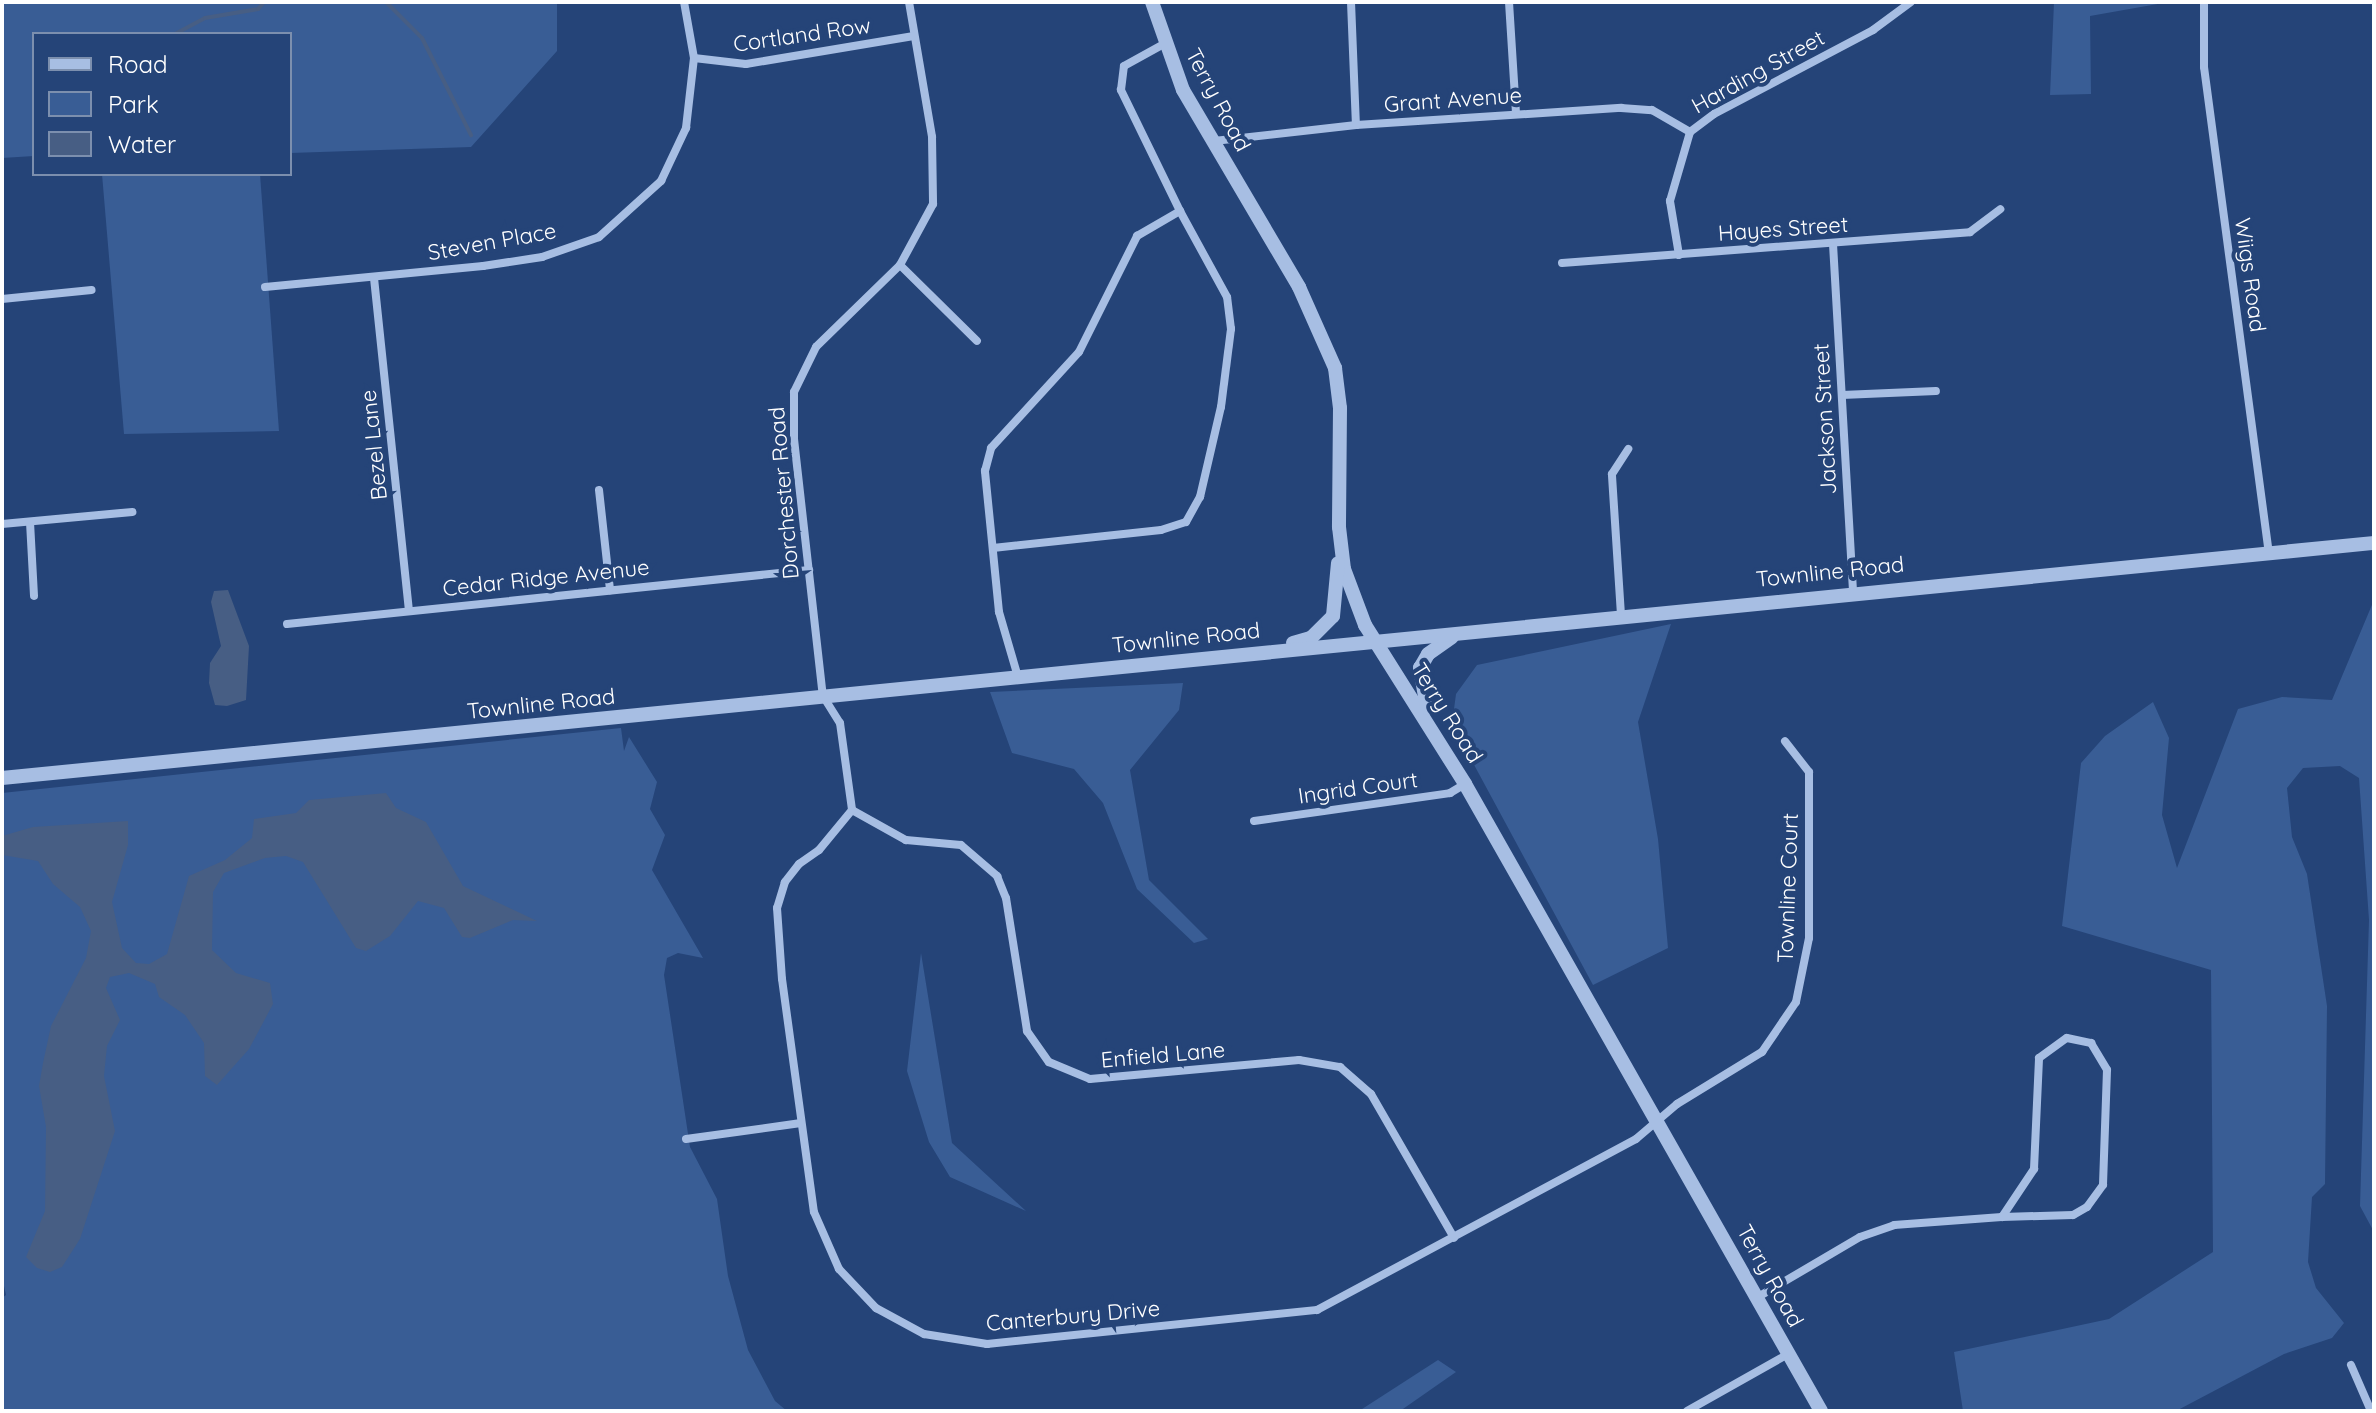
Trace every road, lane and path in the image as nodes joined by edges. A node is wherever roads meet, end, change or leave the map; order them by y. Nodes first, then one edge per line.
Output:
1 (684, 2) edge
2 (909, 2) edge
3 (1152, 2) edge
4 (1351, 2) edge
5 (1509, 2) edge
6 (1911, 2) edge
7 (2204, 2) edge
8 (914, 36) junction
9 (1164, 44) junction
10 (694, 58) junction
11 (1516, 114) junction
12 (1356, 125) junction
13 (1690, 132) junction
14 (1214, 141) junction
15 (2000, 209) dead end
16 (1180, 211) junction
17 (1833, 244) junction
18 (1679, 255) junction
19 (1562, 263) dead end
20 (900, 265) junction
21 (374, 278) junction
22 (265, 287) dead end
23 (92, 290) dead end
24 (2, 299) edge
25 (977, 341) dead end
26 (1936, 391) dead end
27 (1842, 395) junction
28 (1628, 449) dead end
29 (599, 490) dead end
30 (132, 512) dead end
31 (30, 522) junction
32 (2, 524) edge
33 (1339, 527) junction
34 (2374, 543) edge
35 (993, 548) junction
36 (2269, 552) junction
37 (809, 570) junction
38 (610, 590) junction
39 (1853, 592) junction
40 (34, 596) dead end
41 (409, 609) junction
42 (1621, 615) junction
43 (287, 624) dead end
44 (1470, 631) junction
45 (1374, 641) junction
46 (1235, 655) junction
47 (1018, 677) junction
48 (823, 696) junction
49 (1785, 741) dead end
50 (1442, 746) junction
51 (2, 778) edge
52 (1465, 784) junction
53 (852, 810) junction
54 (1254, 821) dead end
55 (1657, 1120) junction
56 (801, 1123) junction
57 (686, 1139) dead end
58 (2002, 1217) junction
59 (1454, 1238) junction
60 (1758, 1297) junction
61 (1788, 1354) junction
62 (2351, 1365) dead end
63 (1687, 1411) edge
64 (1821, 1411) edge
65 (2371, 1411) edge

1 - 10 street, Steven Place
2 - 8 street, Dorchester Road
3 - 9 street, Terry Road
4 - 12 street
5 - 11 street
6 - 13 street, Harding Street
7 - 36 street, Wiigs Road
8 - 10 street, Cortland Row
8 - 20 street, Dorchester Road
9 - 14 street, Terry Road
9 - 16 street
10 - 21 street, Steven Place
11 - 12 street, Grant Avenue
11 - 13 street, Grant Avenue
12 - 14 street, Grant Avenue
13 - 18 street, Harding Street
14 - 33 street, Terry Road
15 - 17 street, Hayes Street
16 - 35 street
16 - 35 street
17 - 18 street, Hayes Street
17 - 27 street, Jackson Street
18 - 19 street, Hayes Street
20 - 25 street
20 - 37 street, Dorchester Road
21 - 22 street, Steven Place
21 - 41 street, Bezel Lane
23 - 24 street
26 - 27 street
27 - 39 street, Jackson Street
28 - 42 street
29 - 38 street
30 - 31 street
31 - 32 street
31 - 40 street
33 - 45 street, Terry Road
33 - 46 street
34 - 36 street, Townline Road
35 - 47 street
36 - 39 street, Townline Road
37 - 38 street, Cedar Ridge Avenue
37 - 48 street, Dorchester Road
38 - 41 street, Cedar Ridge Avenue
39 - 42 street, Townline Road
41 - 43 street, Cedar Ridge Avenue
42 - 44 street, Townline Road
44 - 45 street, Townline Road
44 - 50 street
45 - 46 street, Townline Road
45 - 50 street, Terry Road
46 - 47 street, Townline Road
47 - 48 street, Townline Road
48 - 51 street, Townline Road
48 - 53 street
49 - 55 street, Townline Court
50 - 52 street, Terry Road
52 - 54 street, Ingrid Court
52 - 55 street, Terry Road
53 - 56 street, Canterbury Drive
53 - 59 street, Enfield Lane
55 - 59 street, Canterbury Drive
55 - 60 street, Terry Road
56 - 57 street
56 - 59 street, Canterbury Drive
58 - 58 street
58 - 60 street
60 - 61 street, Terry Road
61 - 63 street
61 - 64 street, Terry Road
62 - 65 street

